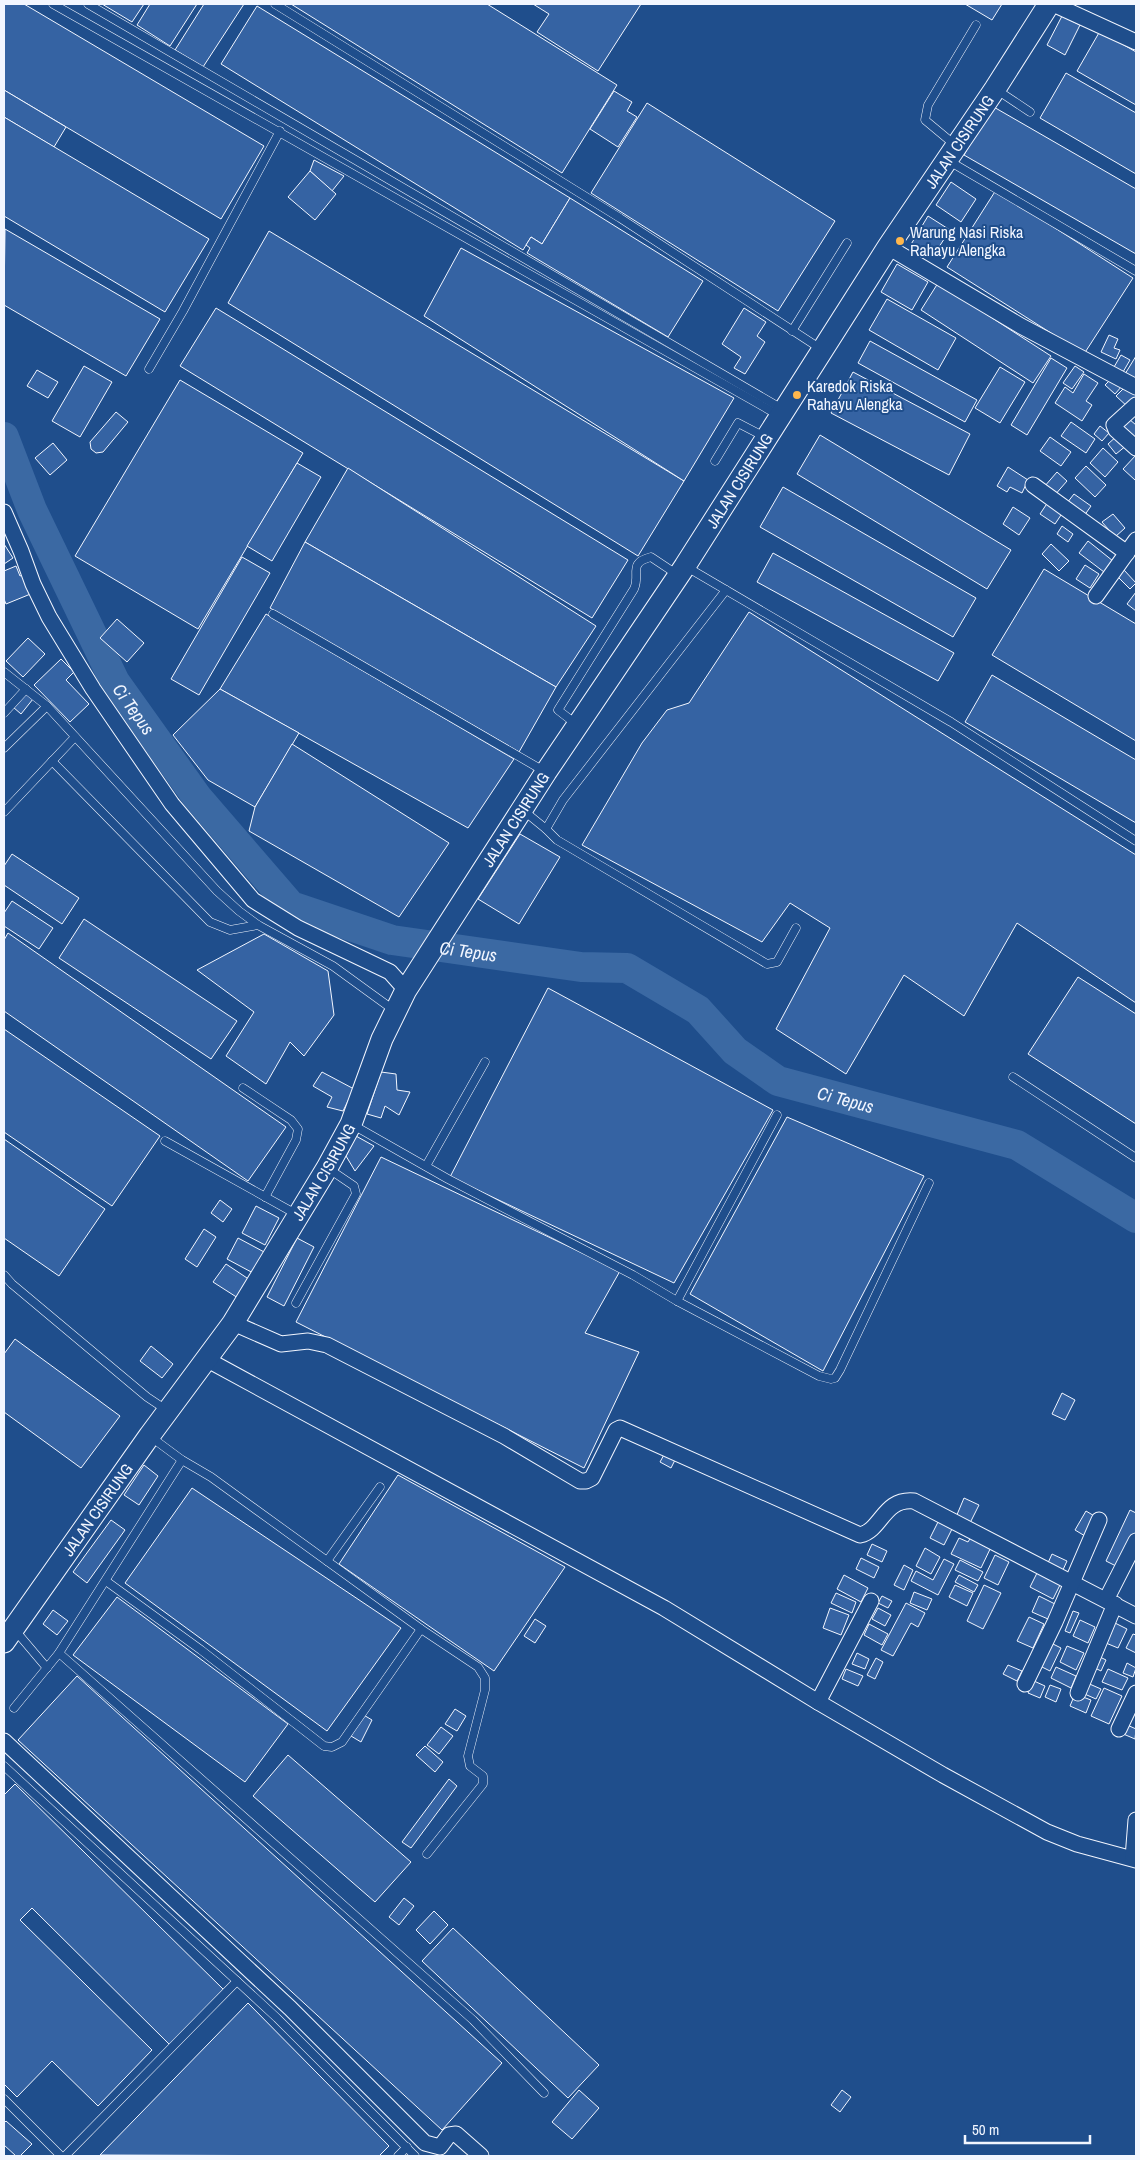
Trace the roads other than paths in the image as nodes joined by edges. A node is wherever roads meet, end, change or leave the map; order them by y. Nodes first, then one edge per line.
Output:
1 (53, 4) edge
2 (88, 4) edge
3 (275, 4) edge
4 (1049, 4) edge
5 (1053, 4) edge
6 (976, 25) dead end
7 (1136, 42) edge
8 (995, 88) junction
9 (1030, 112) dead end
10 (280, 131) junction
11 (952, 153) junction
12 (847, 243) dead end
13 (888, 248) junction
14 (1136, 271) edge
15 (792, 331) junction
16 (822, 350) junction
17 (149, 369) dead end
18 (1136, 387) edge
19 (1136, 406) edge
20 (783, 414) junction
21 (767, 438) junction
22 (1136, 448) edge
23 (715, 461) dead end
24 (1033, 485) dead end
25 (4, 513) edge
26 (1136, 540) edge
27 (1127, 553) junction
28 (681, 570) junction
29 (726, 590) junction
30 (1096, 596) dead end
31 (273, 614) dead end
32 (4, 672) edge
33 (26, 689) junction
34 (47, 706) junction
35 (4, 713) edge
36 (577, 725) junction
37 (75, 737) junction
38 (4, 748) edge
39 (52, 761) junction
40 (546, 772) junction
41 (523, 810) junction
42 (4, 812) edge
43 (546, 829) junction
44 (1136, 841) edge
45 (258, 925) junction
46 (796, 928) dead end
47 (406, 990) junction
48 (395, 1011) junction
49 (485, 1062) dead end
50 (1013, 1077) dead end
51 (242, 1088) dead end
52 (777, 1115) dead end
53 (352, 1124) junction
54 (165, 1141) dead end
55 (1136, 1158) edge
56 (426, 1166) junction
57 (327, 1168) junction
58 (929, 1183) dead end
59 (264, 1197) junction
60 (298, 1215) junction
61 (4, 1275) edge
62 (677, 1301) junction
63 (296, 1302) dead end
64 (232, 1323) junction
65 (206, 1359) junction
66 (168, 1411) junction
67 (150, 1435) junction
68 (182, 1460) junction
69 (380, 1487) dead end
70 (1098, 1520) dead end
71 (1136, 1541) edge
72 (327, 1561) junction
73 (106, 1581) junction
74 (1073, 1581) junction
75 (871, 1601) dead end
76 (1110, 1602) junction
77 (1135, 1613) edge
78 (421, 1629) junction
79 (9, 1636) edge
80 (59, 1653) junction
81 (47, 1668) junction
82 (1026, 1684) dead end
83 (1078, 1693) dead end
84 (1136, 1693) edge
85 (818, 1702) junction
86 (14, 1708) dead end
87 (1119, 1728) dead end
88 (4, 1741) edge
89 (4, 1766) edge
90 (1136, 1820) edge
91 (427, 1854) dead end
92 (1135, 1859) edge
93 (237, 1981) junction
94 (544, 2093) dead end
95 (4, 2099) edge
96 (407, 2147) junction
97 (63, 2156) edge
98 (398, 2156) edge
99 (415, 2156) edge
100 (481, 2156) edge

1 - 10 lane
2 - 20 lane
3 - 15 lane
4 - 8 main road, JALAN CISIRUNG
5 - 7 street
6 - 11 lane
8 - 9 lane
8 - 11 main road, JALAN CISIRUNG
10 - 17 lane
10 - 20 lane
11 - 13 main road, JALAN CISIRUNG
11 - 14 lane
12 - 15 lane
13 - 16 main road, JALAN CISIRUNG
13 - 18 street
15 - 16 lane
16 - 20 main road, JALAN CISIRUNG
19 - 22 street
20 - 21 main road, JALAN CISIRUNG
21 - 23 lane
21 - 28 main road, JALAN CISIRUNG
24 - 27 street
25 - 47 street
26 - 27 street
27 - 30 street
28 - 29 lane
28 - 36 main road, JALAN CISIRUNG
28 - 36 lane
29 - 43 lane
29 - 44 lane
31 - 40 lane
32 - 33 lane
33 - 34 lane
33 - 35 lane
34 - 37 lane
34 - 38 lane
36 - 40 main road, JALAN CISIRUNG
37 - 39 lane
37 - 45 lane
39 - 42 lane
39 - 45 lane
40 - 41 main road, JALAN CISIRUNG
41 - 43 lane
41 - 47 main road, JALAN CISIRUNG
43 - 46 lane
45 - 48 lane
47 - 48 main road, JALAN CISIRUNG
48 - 53 main road, JALAN CISIRUNG
49 - 56 lane
50 - 55 lane
51 - 59 lane
52 - 62 lane
53 - 56 lane
53 - 57 main road, JALAN CISIRUNG
54 - 59 lane
56 - 62 lane
57 - 60 main road, JALAN CISIRUNG
57 - 63 lane
58 - 62 lane
59 - 60 lane
60 - 64 main road, JALAN CISIRUNG
61 - 66 lane
64 - 65 main road, JALAN CISIRUNG
64 - 74 street
65 - 66 main road, JALAN CISIRUNG
65 - 85 street
66 - 67 main road, JALAN CISIRUNG
67 - 68 lane
67 - 79 main road, JALAN CISIRUNG
68 - 72 lane
68 - 73 lane
69 - 72 lane
70 - 74 street
71 - 76 street
72 - 78 lane
73 - 78 lane
73 - 80 lane
74 - 76 street
74 - 82 street
75 - 85 street
76 - 77 street
76 - 83 street
78 - 91 lane
79 - 81 lane
80 - 81 lane
80 - 94 lane
81 - 86 lane
84 - 87 street
85 - 92 street
88 - 100 street
89 - 93 lane
90 - 92 street
93 - 96 lane
93 - 97 lane
95 - 97 lane
96 - 98 lane
96 - 99 lane

